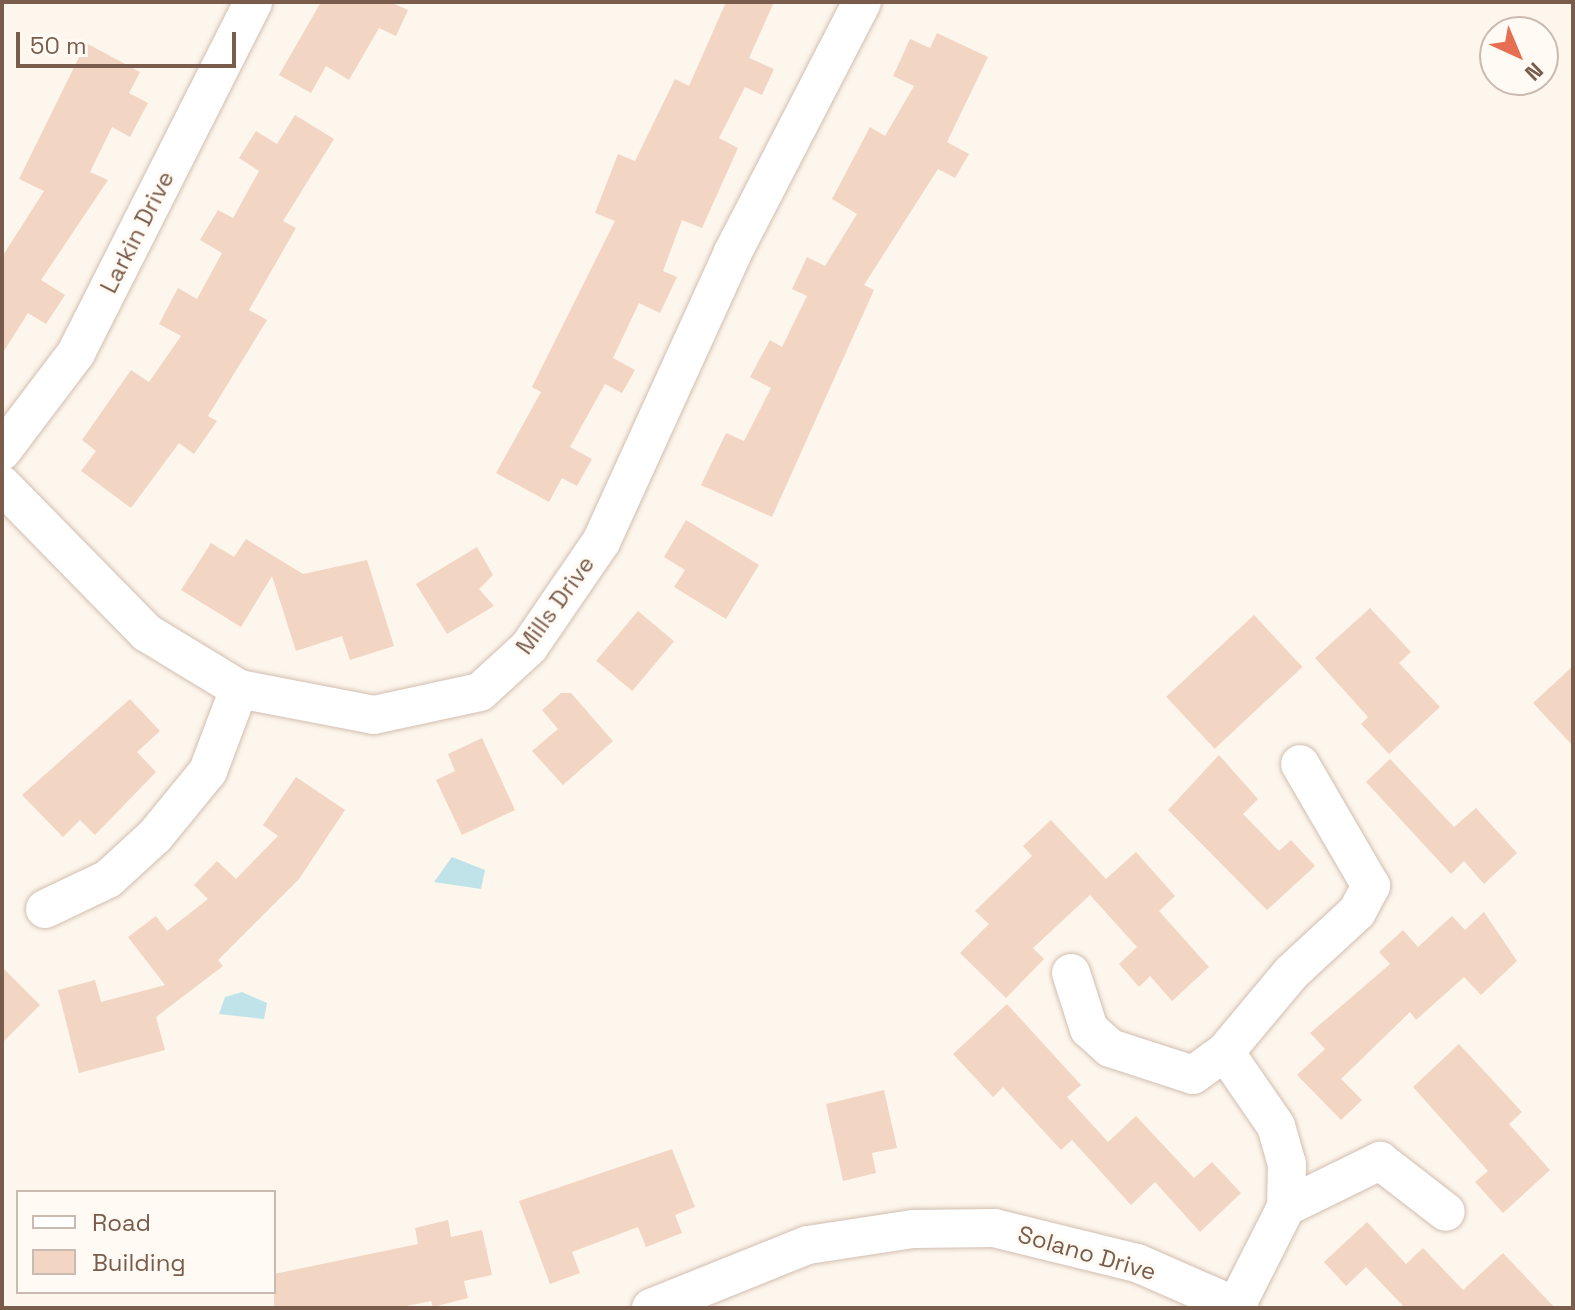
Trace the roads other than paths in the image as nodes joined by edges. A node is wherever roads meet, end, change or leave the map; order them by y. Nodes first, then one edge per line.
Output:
1 (253, 2) edge
2 (862, 2) edge
3 (2, 451) edge
4 (2, 485) edge
5 (239, 689) junction
6 (1300, 764) dead end
7 (45, 909) dead end
8 (1071, 973) dead end
9 (1233, 1064) junction
10 (1286, 1207) junction
11 (1446, 1212) dead end
12 (1238, 1307) edge
13 (651, 1308) edge

1 - 3 street, Larkin Drive
2 - 5 street, Mills Drive
4 - 5 street, Mills Drive
5 - 7 street
6 - 9 street
8 - 9 street
9 - 10 street
10 - 11 street
10 - 12 street
12 - 13 street, Solano Drive

